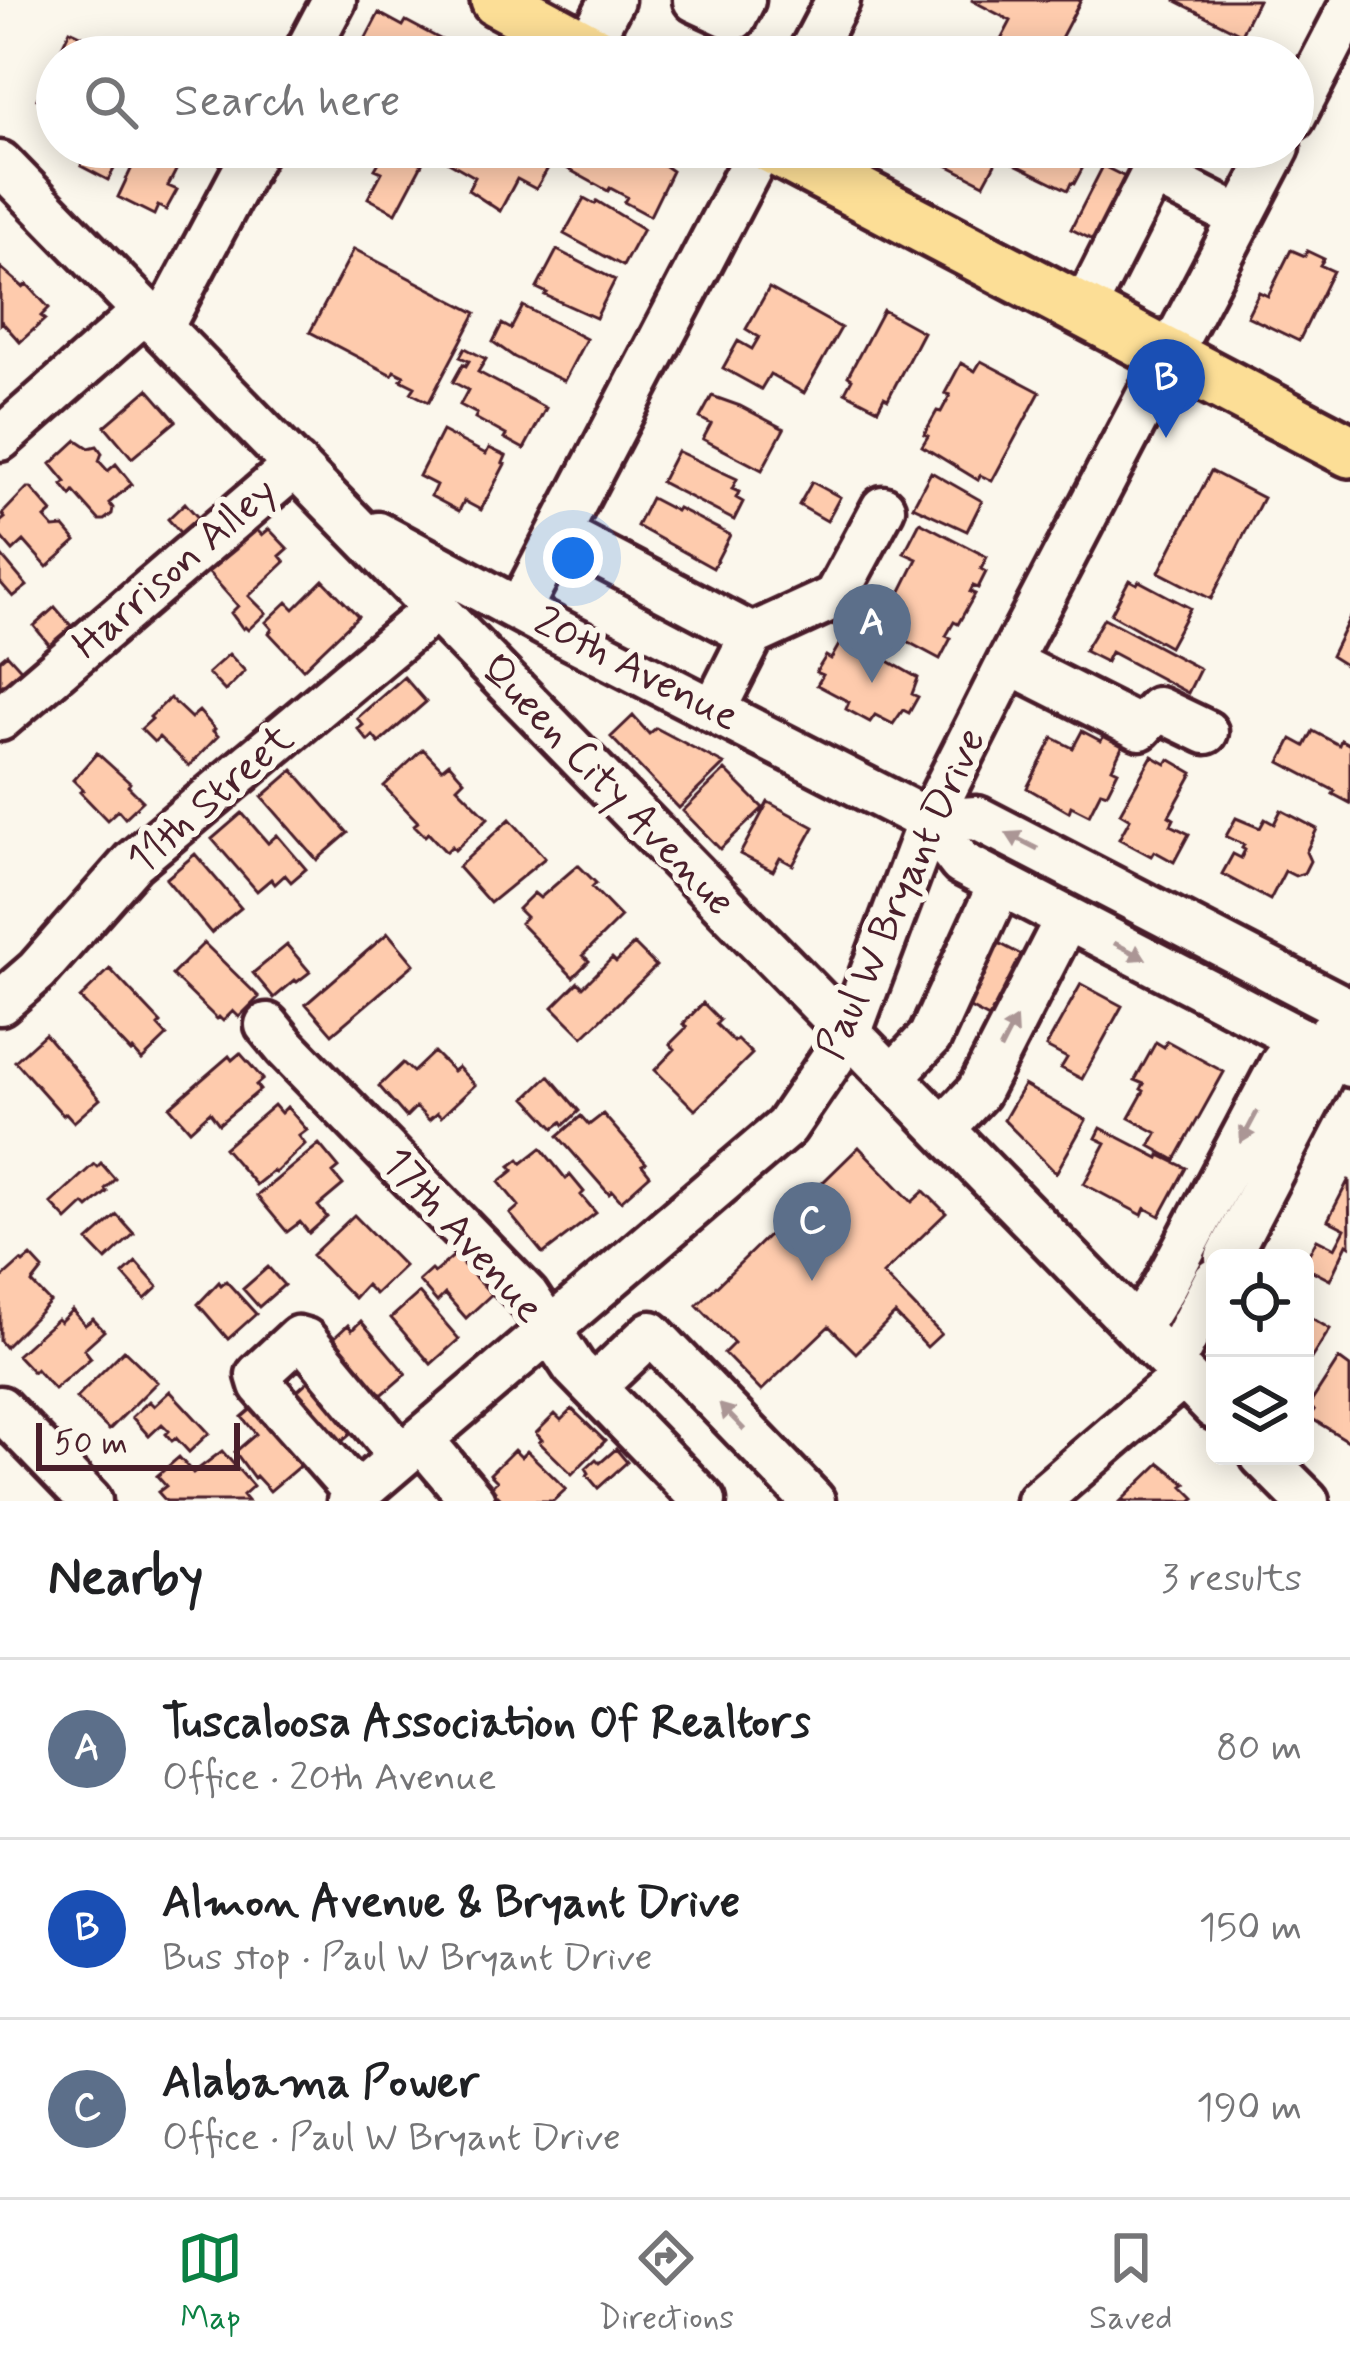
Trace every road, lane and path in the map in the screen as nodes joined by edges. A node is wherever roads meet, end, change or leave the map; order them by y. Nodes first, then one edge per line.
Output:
1 (334, 0) edge
2 (497, 0) edge
3 (612, 0) edge
4 (695, 0) edge
5 (743, 0) edge
6 (838, 0) edge
7 (1350, 8) edge
8 (315, 36) edge
9 (564, 36) edge
10 (600, 36) edge
11 (819, 36) edge
12 (1314, 77) edge
13 (0, 163) edge
14 (244, 168) edge
15 (749, 168) edge
16 (811, 168) edge
17 (1267, 168) edge
18 (1240, 218) junction
19 (1083, 310) junction
20 (153, 319) junction
21 (1169, 356) junction
22 (0, 439) edge
23 (1350, 451) edge
24 (296, 465) junction
25 (883, 508) dead end
26 (345, 516) junction
27 (559, 533) junction
28 (434, 610) junction
29 (536, 619) junction
30 (752, 635) junction
31 (1009, 662) junction
32 (517, 694) junction
33 (714, 710) junction
34 (0, 719) edge
35 (1206, 732) dead end
36 (929, 821) junction
37 (1000, 884) junction
38 (1067, 918) junction
39 (0, 1003) edge
40 (1348, 1004) edge
41 (267, 1025) dead end
42 (849, 1034) junction
43 (1335, 1057) edge
44 (892, 1077) junction
45 (943, 1129) junction
46 (1232, 1249) edge
47 (1206, 1303) edge
48 (1138, 1328) junction
49 (548, 1330) junction
50 (1178, 1370) junction
51 (594, 1388) junction
52 (1206, 1399) edge
53 (0, 1408) edge
54 (411, 1447) junction
55 (1271, 1465) edge
56 (353, 1497) edge
57 (90, 1501) edge
58 (472, 1501) edge
59 (704, 1501) edge
60 (813, 1501) edge
61 (1037, 1501) edge
62 (1306, 1501) edge

1 - 8 street
2 - 9 main road
3 - 10 street
4 - 5 street
6 - 11 street
7 - 12 street
13 - 20 street, Queen City Avenue
14 - 20 street
15 - 27 street
16 - 19 main road
17 - 18 street, Paul W Bryant Drive
18 - 19 street
18 - 21 street, Paul W Bryant Drive
19 - 21 main road
20 - 22 street
20 - 24 street, Queen City Avenue
21 - 23 main road
21 - 31 street, Paul W Bryant Drive
24 - 26 street, Queen City Avenue
24 - 34 street, Harrison Alley
25 - 30 street
26 - 28 street, Queen City Avenue
26 - 29 street, 20th Avenue
27 - 29 street
27 - 30 street
28 - 32 street, Queen City Avenue
28 - 39 street, 11th Street
29 - 32 street
29 - 33 street, 20th Avenue
30 - 33 street
31 - 35 street
31 - 36 street, Paul W Bryant Drive
32 - 42 street, Queen City Avenue
33 - 36 street, 20th Avenue
36 - 37 street, 20th Avenue
40 -> 36 street, 20th Avenue
36 - 42 street, Paul W Bryant Drive
37 - 38 street, 20th Avenue
37 - 44 street
38 -> 43 street, 20th Avenue
45 -> 38 street
40 - 43 street
41 - 49 street, 17th Avenue
42 - 44 street, Queen City Avenue
42 - 49 street, Paul W Bryant Drive
43 - 46 street
43 -> 48 street
44 - 45 street, Queen City Avenue
45 - 48 street, Queen City Avenue
47 - 50 street
48 - 50 street, Queen City Avenue
49 - 51 street, 17th Avenue
49 - 54 street, Paul W Bryant Drive
50 - 52 street, Queen City Avenue
50 - 61 street
51 - 59 street, 17th Avenue
60 -> 51 street
53 - 57 street
54 - 56 street, Paul W Bryant Drive
54 - 56 street
54 - 58 street
55 - 62 street

